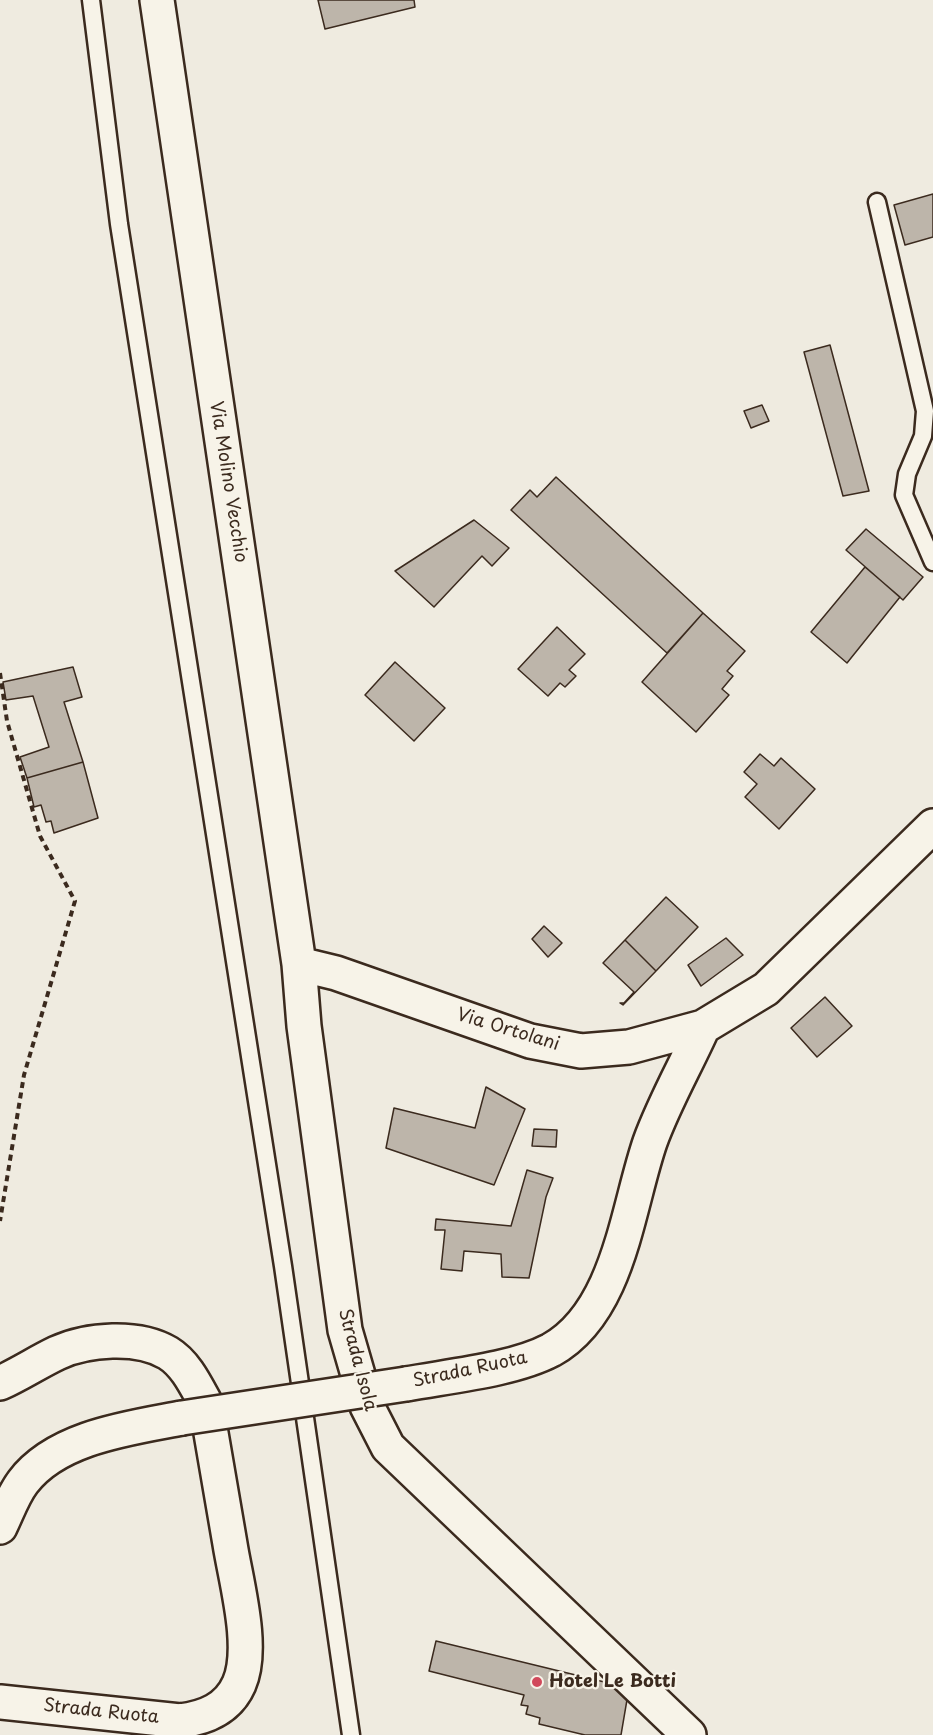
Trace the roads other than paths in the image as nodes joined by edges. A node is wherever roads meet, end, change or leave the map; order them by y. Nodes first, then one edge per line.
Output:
1 (91, 0) edge
2 (157, 0) edge
3 (877, 202) dead end
4 (933, 562) edge
5 (933, 826) edge
6 (299, 964) junction
7 (703, 1027) junction
8 (0, 1383) edge
9 (0, 1527) edge
10 (0, 1702) edge
11 (351, 1735) edge
12 (689, 1735) edge

1 - 11 lane
2 - 6 street, Via Molino Vecchio
3 - 4 lane
5 - 7 street, Via Ortolani
6 - 7 street, Via Ortolani
6 - 12 street, Strada Isola
7 - 9 street, Strada Ruota, bridge
8 - 10 street, Strada Ruota

